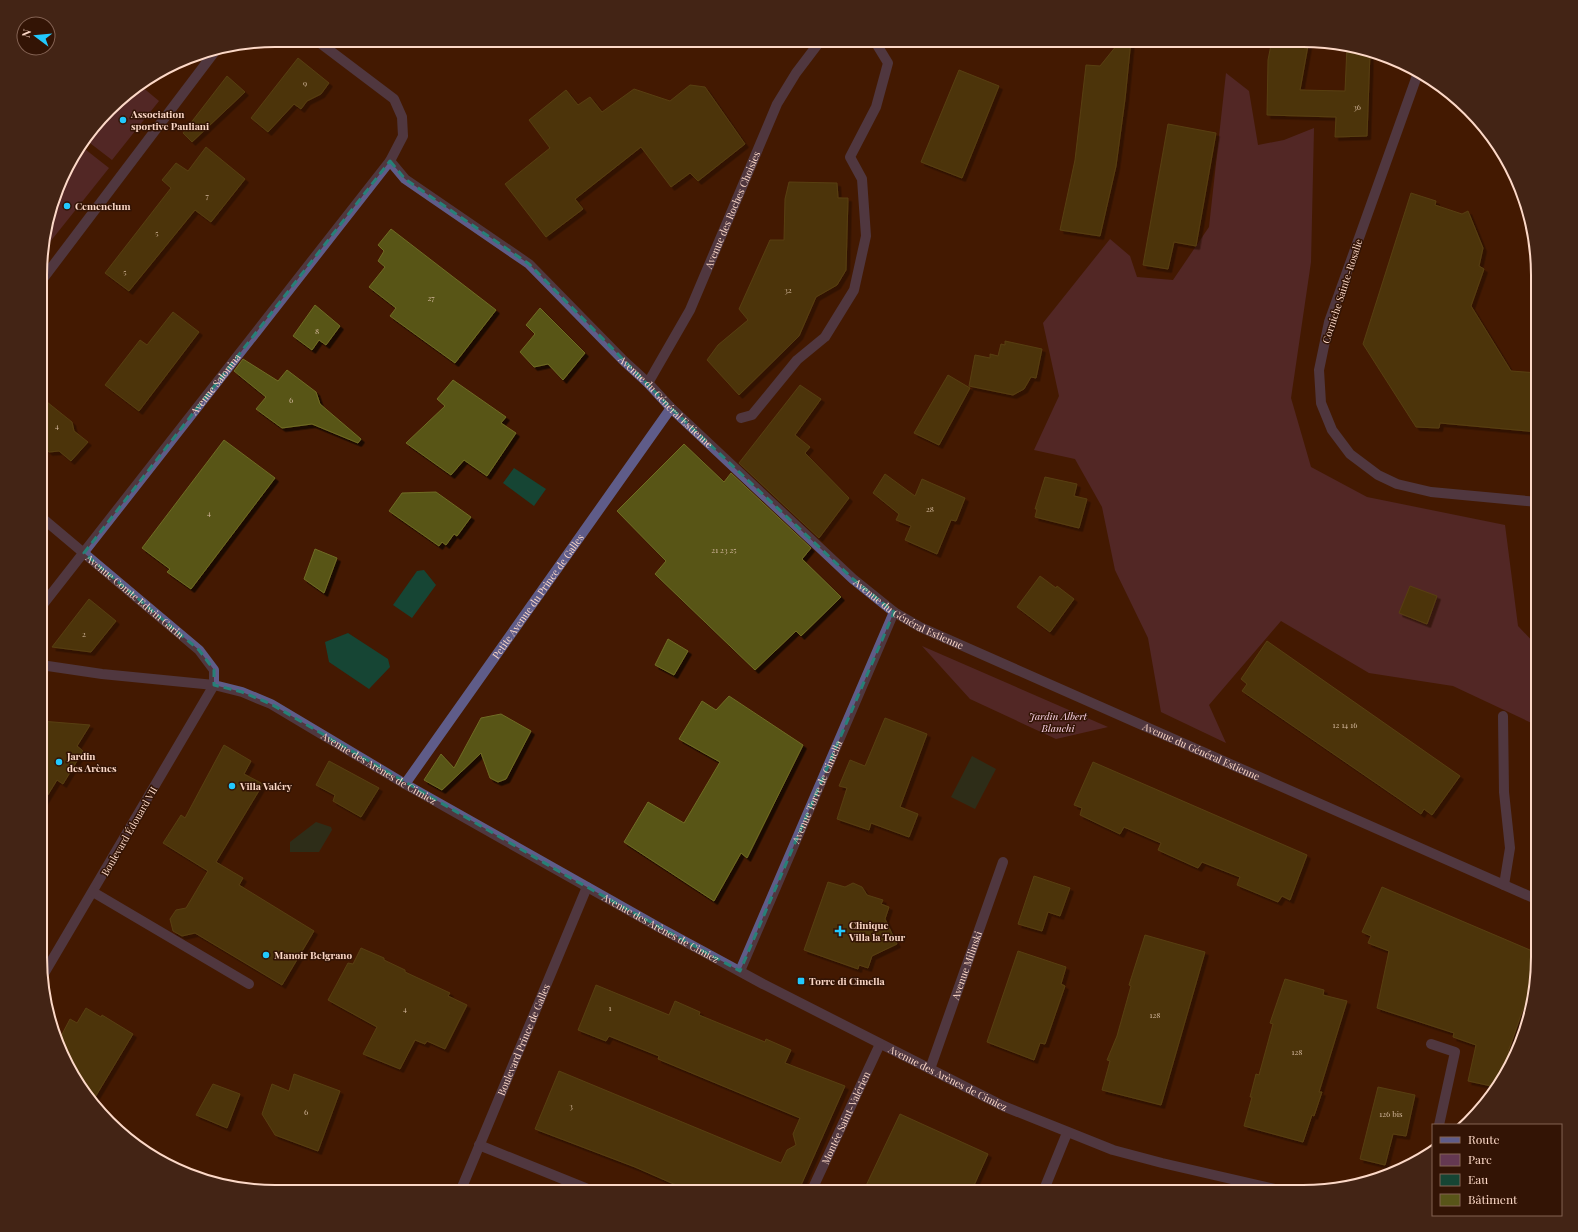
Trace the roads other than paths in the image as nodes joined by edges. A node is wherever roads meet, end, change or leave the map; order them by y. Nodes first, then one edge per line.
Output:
1 (325, 47) edge
2 (816, 47) edge
3 (878, 47) edge
4 (211, 56) edge
5 (1417, 77) edge
6 (390, 161) junction
7 (47, 273) edge
8 (648, 383) junction
9 (671, 408) junction
10 (741, 418) dead end
11 (1531, 501) edge
12 (47, 521) edge
13 (84, 553) junction
14 (47, 599) edge
15 (894, 612) junction
16 (47, 666) edge
17 (214, 685) junction
18 (1503, 716) dead end
19 (405, 784) junction
20 (1003, 862) dead end
21 (1504, 885) junction
22 (587, 887) junction
23 (93, 892) junction
24 (1531, 897) edge
25 (47, 969) edge
26 (740, 971) junction
27 (249, 984) dead end
28 (880, 1044) junction
29 (1431, 1044) dead end
30 (930, 1069) junction
31 (1439, 1124) edge
32 (1067, 1133) junction
33 (480, 1145) junction
34 (463, 1185) edge
35 (578, 1185) edge
36 (813, 1185) edge
37 (1046, 1185) edge
38 (1258, 1185) edge

1 - 6 street, Avenue Salonina
2 - 8 street, Avenue des Roches Choisies
3 - 10 street
4 - 7 street
5 - 11 street, Corniche Sainte-Rosalie
6 - 8 street, Avenue du Général Estienne
6 - 13 street, Avenue Salonina
8 - 9 street, Avenue du Général Estienne
9 - 15 street, Avenue du Général Estienne
9 - 19 street, Petite Avenue du Prince de Galles
12 - 13 street, Avenue Comte Edwin Garin
13 - 14 street, Avenue Salonina
13 - 17 street, Avenue Comte Edwin Garin
15 - 21 street, Avenue du Général Estienne
15 - 26 street, Avenue Torre de Cimella
16 - 17 street, Avenue des Arènes de Cimiez
17 - 19 street, Avenue des Arènes de Cimiez
17 - 23 street, Boulevard Édouard VII
18 - 21 street
19 - 22 street, Avenue des Arènes de Cimiez
20 - 30 street, Avenue Milinski
21 - 24 street, Avenue du Général Estienne
22 - 26 street, Avenue des Arènes de Cimiez
22 - 33 street, Boulevard Prince de Galles
23 - 25 street, Boulevard Édouard VII
23 - 27 street
26 - 28 street, Avenue des Arènes de Cimiez
28 - 30 street, Avenue des Arènes de Cimiez
28 - 36 street, Montée Saint-Valérien
29 - 31 street
30 - 32 street, Avenue des Arènes de Cimiez
32 - 37 street
32 - 38 street, Avenue des Arènes de Cimiez
33 - 34 street, Boulevard Prince de Galles
33 - 35 street

